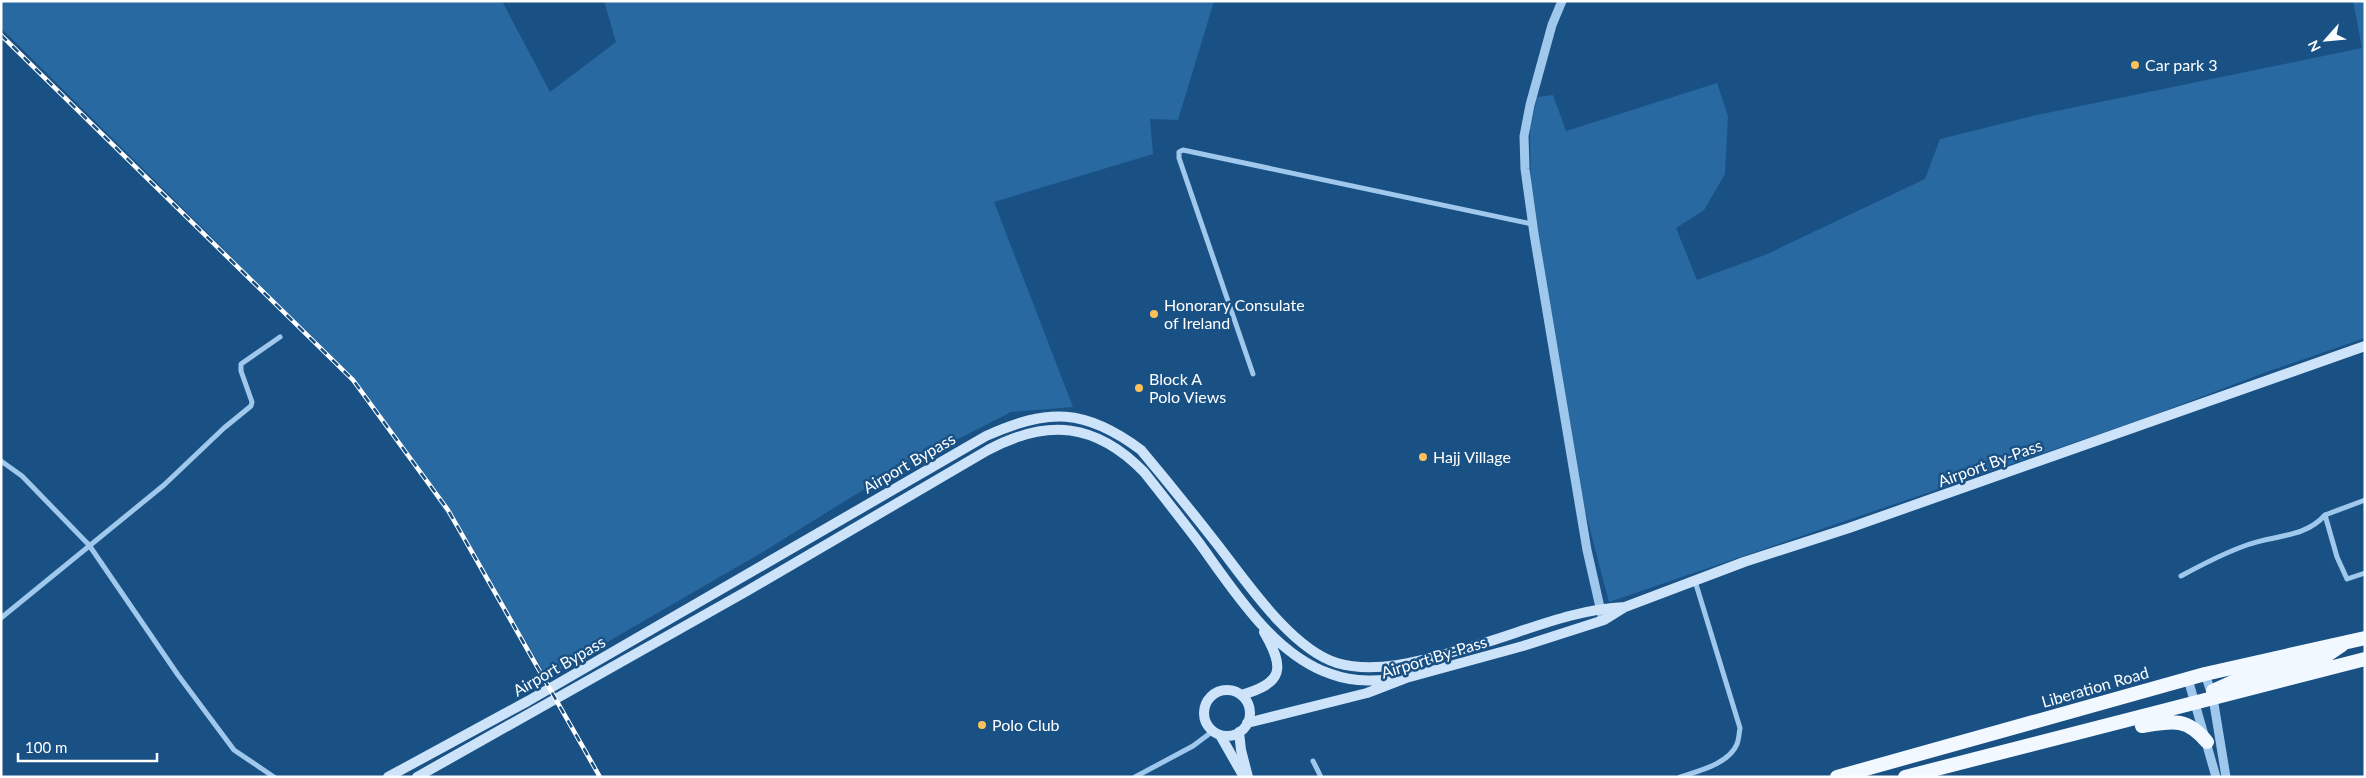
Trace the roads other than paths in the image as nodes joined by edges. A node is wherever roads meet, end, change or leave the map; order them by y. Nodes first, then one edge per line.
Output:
1 (1562, 1) edge
2 (1532, 224) junction
3 (280, 337) dead end
4 (2365, 346) edge
5 (1253, 374) dead end
6 (1, 462) edge
7 (2365, 500) edge
8 (2325, 515) junction
9 (89, 545) junction
10 (2365, 573) edge
11 (2181, 576) dead end
12 (1695, 580) junction
13 (1624, 607) junction
14 (1599, 608) junction
15 (1, 618) edge
16 (1604, 620) junction
17 (1259, 623) junction
18 (2365, 638) edge
19 (2346, 642) junction
20 (2365, 659) edge
21 (1406, 663) joint
22 (2205, 674) junction
23 (1406, 678) junction
24 (2188, 679) junction
25 (1240, 695) junction
26 (2212, 695) junction
27 (2196, 703) junction
28 (1247, 723) junction
29 (2114, 724) junction
30 (1240, 732) junction
31 (1216, 733) junction
32 (2207, 742) junction
33 (1313, 761) dead end
34 (274, 777) edge
35 (388, 777) edge
36 (417, 777) edge
37 (1135, 777) edge
38 (1244, 777) edge
39 (1248, 777) edge
40 (1321, 777) edge
41 (1680, 777) edge
42 (1837, 777) edge
43 (1905, 777) edge
44 (2216, 777) edge
45 (2226, 777) edge

1 - 2 street
2 - 5 street
2 - 14 street
3 - 9 street
4 - 12 main road, Airport By-Pass
6 - 9 street
7 - 8 street
8 - 10 street
8 - 11 street
9 - 15 street
9 - 34 street
12 - 13 main road, Airport By-Pass
12 - 41 street
13 - 14 main road, Airport By-Pass
13 - 16 main road, Airport By-Pass
14 - 16 street
14 - 21 main road, Airport By-Pass
16 - 23 main road, Airport By-Pass
17 - 23 main road, Airport Bypass
17 - 25 main road
17 - 36 main road, Airport Bypass
18 - 19 highway, Liberation Road
19 - 22 highway, Liberation Road
19 - 26 highway
20 - 26 highway
21 - 35 main road, Airport Bypass
22 - 24 highway, Liberation Road
22 - 26 street
23 - 28 main road, Airport By-Pass
24 - 27 street
24 - 42 highway, Liberation Road
25 - 28 main road
25 - 31 main road
26 - 27 highway
26 - 45 street
27 - 29 highway
27 - 32 street
28 - 30 main road
29 - 32 highway
29 - 43 highway
30 - 31 main road
30 - 39 main road
31 - 37 street
31 - 38 main road
32 - 44 street
33 - 40 street

